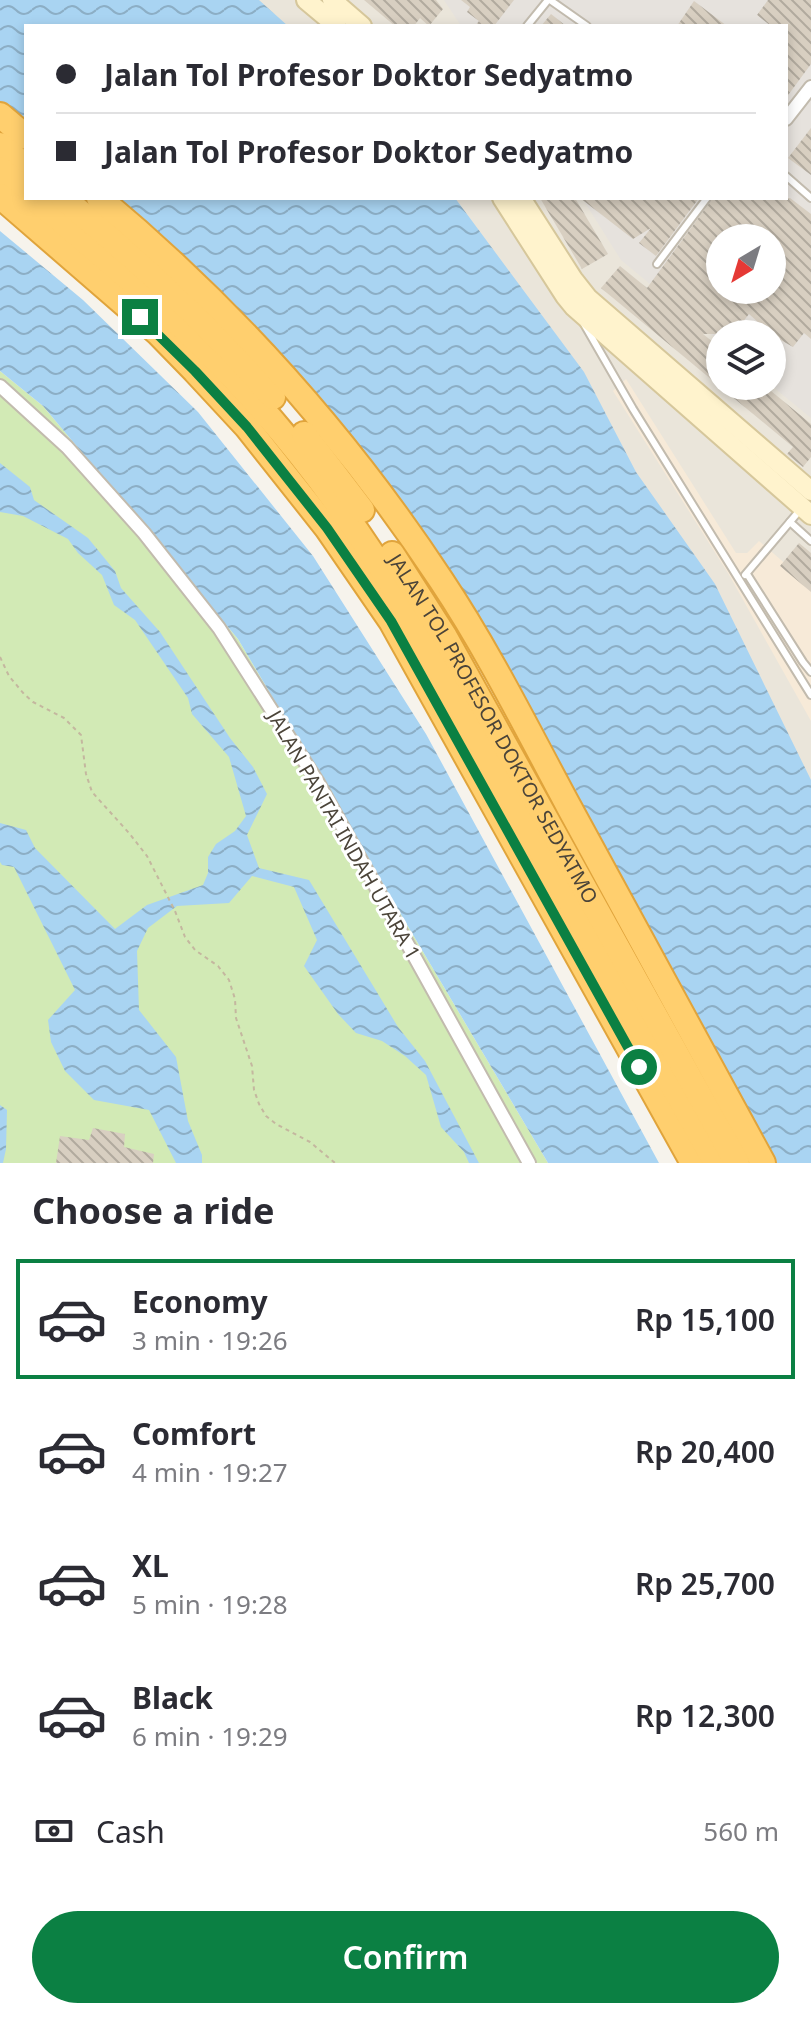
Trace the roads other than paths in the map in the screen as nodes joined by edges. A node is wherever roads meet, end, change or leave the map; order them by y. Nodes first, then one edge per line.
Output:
1 (306, 0) edge
2 (332, 0) edge
3 (549, 0) edge
4 (335, 24) edge
5 (360, 24) edge
6 (529, 24) edge
7 (584, 24) edge
8 (811, 87) edge
9 (0, 115) edge
10 (788, 116) edge
11 (24, 135) edge
12 (0, 145) edge
13 (24, 165) edge
14 (0, 169) edge
15 (788, 178) edge
16 (24, 189) edge
17 (0, 196) edge
18 (811, 198) edge
19 (36, 200) edge
20 (65, 200) edge
21 (101, 200) edge
22 (503, 200) edge
23 (522, 200) edge
24 (705, 200) edge
25 (657, 264) dead end
26 (584, 316) junction
27 (0, 386) edge
28 (809, 501) edge
29 (790, 522) junction
30 (811, 541) edge
31 (747, 574) junction
32 (740, 581) junction
33 (811, 672) edge
34 (811, 695) edge
35 (529, 1163) edge
36 (693, 1163) edge
37 (716, 1163) edge
38 (737, 1163) edge
39 (763, 1163) edge

1 - 4 street
2 - 5 street
3 - 6 lane
3 - 7 lane
8 - 10 street
9 - 11 highway
12 - 13 highway
14 - 16 highway
15 - 18 lane
17 - 36 highway, JALAN TOL PROFESOR DOKTOR SEDYATMO
19 - 37 highway, JALAN TOL PROFESOR DOKTOR SEDYATMO
20 - 38 highway, JALAN TOL PROFESOR DOKTOR SEDYATMO
21 - 39 highway, JALAN TOL PROFESOR DOKTOR SEDYATMO
22 - 26 street
23 - 28 street
24 - 25 lane
26 - 28 street
26 - 32 lane
27 - 35 street, JALAN PANTAI INDAH UTARA 1
28 - 29 lane
29 - 30 lane
29 - 31 lane
31 - 32 lane
31 - 33 lane
32 - 34 lane

